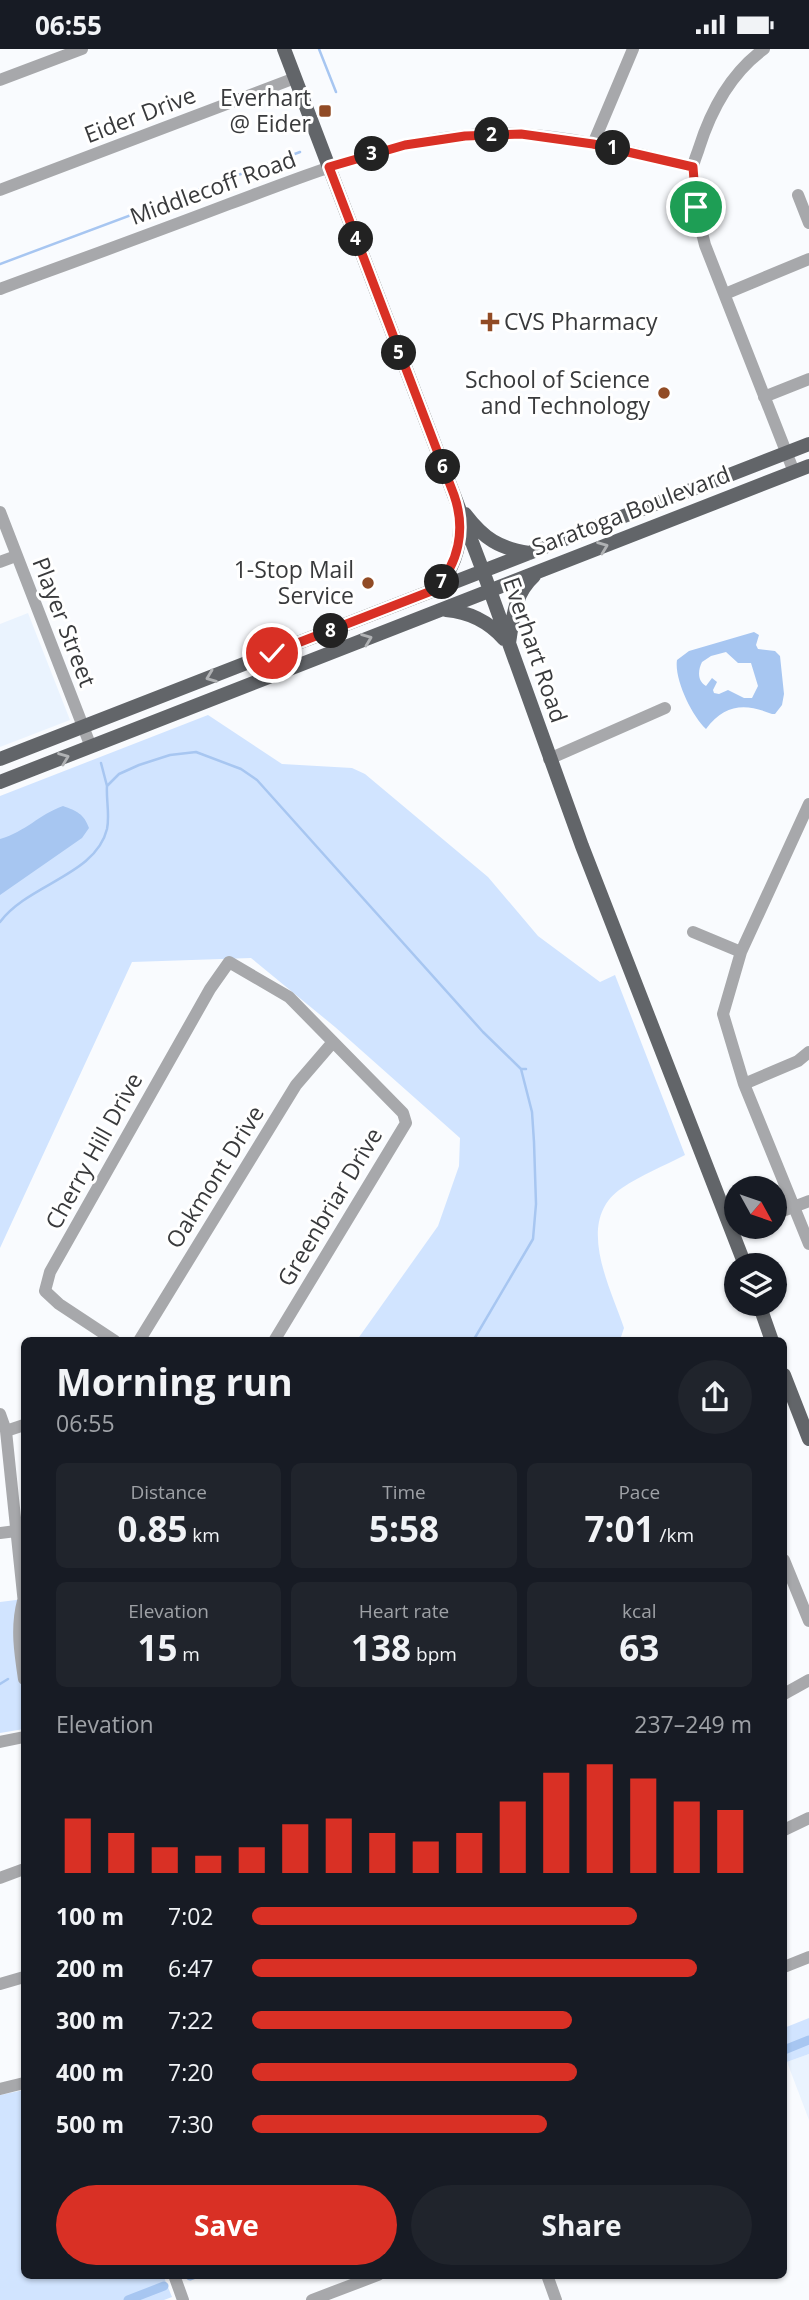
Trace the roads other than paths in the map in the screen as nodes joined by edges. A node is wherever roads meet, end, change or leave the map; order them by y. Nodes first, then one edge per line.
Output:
1 (82, 49) edge
2 (284, 49) edge
3 (633, 49) edge
4 (764, 49) edge
5 (295, 78) junction
6 (0, 80) edge
7 (593, 144) junction
8 (329, 167) junction
9 (693, 167) junction
10 (0, 190) edge
11 (798, 195) dead end
12 (809, 223) edge
13 (809, 259) edge
14 (0, 289) edge
15 (725, 294) junction
16 (809, 379) edge
17 (764, 397) junction
18 (809, 444) edge
19 (787, 452) junction
20 (809, 466) edge
21 (794, 472) junction
22 (456, 501) junction
23 (0, 512) edge
24 (531, 553) junction
25 (16, 557) junction
26 (0, 562) edge
27 (483, 571) junction
28 (539, 572) junction
29 (434, 590) junction
30 (490, 591) junction
31 (441, 610) junction
32 (509, 645) junction
33 (665, 708) dead end
34 (83, 727) junction
35 (91, 747) junction
36 (0, 759) edge
37 (549, 759) junction
38 (0, 782) edge
39 (809, 804) edge
40 (693, 932) dead end
41 (741, 952) junction
42 (229, 962) joint
43 (333, 1042) junction
44 (809, 1052) edge
45 (744, 1084) junction
46 (724, 1196) edge
47 (809, 1201) edge
48 (794, 1207) junction
49 (788, 1209) edge
50 (809, 1244) edge
51 (763, 1316) edge
52 (109, 1337) edge
53 (141, 1337) edge
54 (276, 1337) edge
55 (771, 1337) edge
56 (787, 1383) edge
57 (0, 1414) edge
58 (21, 1426) edge
59 (6, 1430) junction
60 (809, 1439) edge
61 (20, 1531) edge
62 (0, 1533) edge
63 (21, 1549) edge
64 (787, 1567) edge
65 (21, 1610) edge
66 (809, 1621) edge
67 (21, 1656) edge
68 (809, 1680) edge
69 (787, 1693) edge
70 (21, 1738) edge
71 (0, 1742) edge
72 (809, 1818) edge
73 (787, 1829) edge
74 (21, 1870) edge
75 (0, 1878) edge
76 (809, 1957) edge
77 (787, 1966) edge
78 (21, 1978) edge
79 (0, 1985) edge
80 (21, 2084) edge
81 (0, 2089) edge
82 (175, 2279) edge
83 (367, 2279) edge
84 (548, 2279) edge
85 (183, 2300) edge
86 (312, 2300) edge
87 (556, 2300) edge

1 - 6 street
2 - 5 main road, Everhart Road
3 - 7 street
4 - 9 street
5 - 8 main road, Everhart Road
5 - 10 street, Eider Drive
7 - 8 street, Middlecoff Road
7 - 9 street, Middlecoff Road
8 - 14 street, Middlecoff Road
8 - 22 main road, Everhart Road
9 - 15 street
11 - 12 street
13 - 15 street
15 - 17 street
16 - 17 street
17 - 19 street
18 - 19 main road, Saratoga Boulevard
19 - 21 street
19 - 24 main road, Saratoga Boulevard
20 - 21 main road, Saratoga Boulevard
28 -> 21 main road, Saratoga Boulevard
22 - 24 main road
22 - 27 main road, Everhart Road
22 - 29 main road
23 - 25 street, Player Street
24 - 27 main road, Saratoga Boulevard
25 - 26 street
25 - 34 street, Player Street
27 - 29 main road, Saratoga Boulevard
27 - 30 main road, Everhart Road
28 - 30 main road, Saratoga Boulevard
28 - 32 main road
29 -> 34 main road, Saratoga Boulevard
30 - 31 main road, Saratoga Boulevard
30 - 32 main road, Everhart Road
31 - 32 main road
35 -> 31 main road, Saratoga Boulevard
32 - 37 main road, Everhart Road
33 - 37 street
34 - 35 street, Player Street
34 - 36 main road, Saratoga Boulevard
38 -> 35 main road, Saratoga Boulevard
37 - 46 main road, Everhart Road
39 - 41 street
40 - 41 street
41 - 45 street
42 - 43 street, Greenbriar Drive
42 - 52 street, Cherry Hill Drive
43 - 53 street, Oakmont Drive
43 - 54 street, Greenbriar Drive
44 - 45 street
45 - 48 street
47 - 48 street
48 - 49 street
48 - 50 street
51 - 55 main road
56 - 60 main road
57 - 59 street
58 - 59 street
59 - 61 street
61 - 62 street
61 - 63 street
64 - 66 street
65 - 67 street
68 - 69 street
70 - 71 street
72 - 73 street
74 - 75 street
76 - 77 street
78 - 79 street
80 - 81 street
82 - 85 street
83 - 86 street
84 - 87 street

